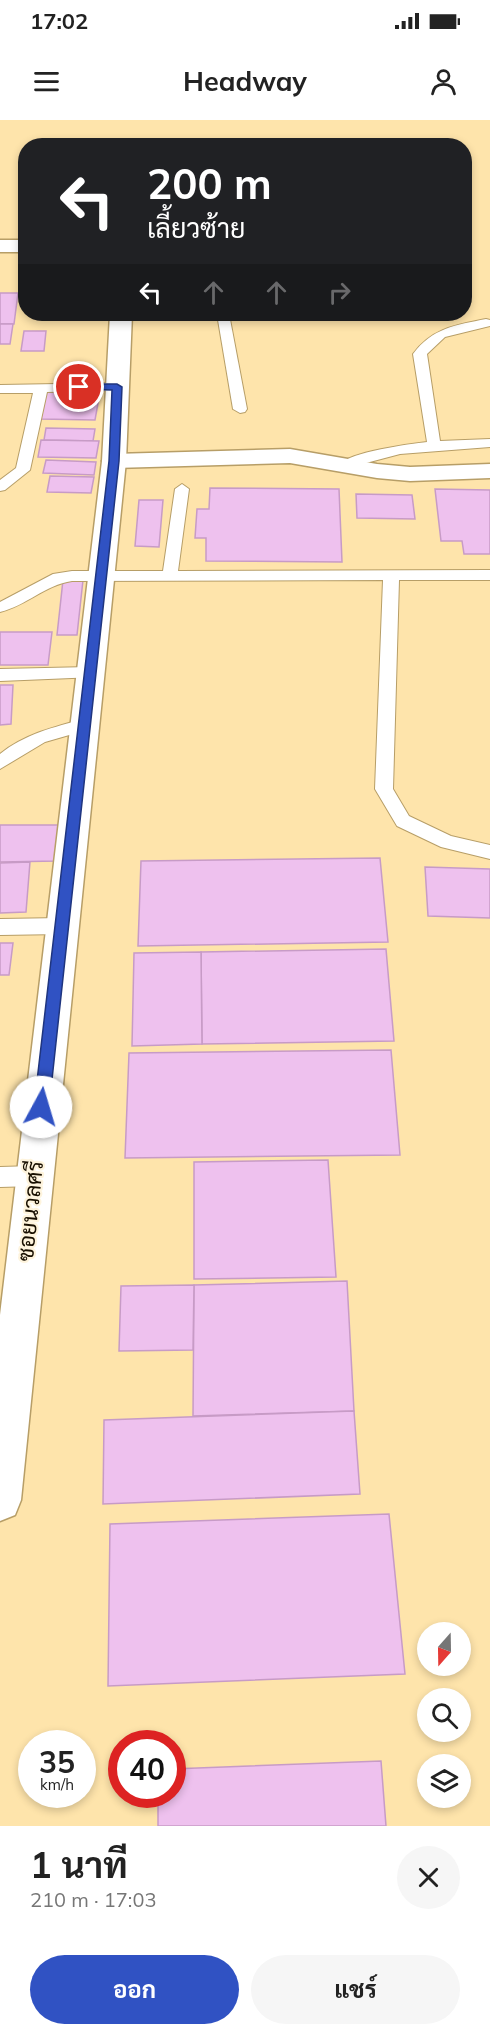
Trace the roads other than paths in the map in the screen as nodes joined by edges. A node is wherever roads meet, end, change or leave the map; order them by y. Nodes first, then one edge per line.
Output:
1 (0, 246) edge
2 (18, 246) edge
3 (121, 321) edge
4 (224, 321) edge
5 (486, 323) dead end
6 (117, 387) junction
7 (42, 388) junction
8 (0, 389) edge
9 (240, 409) dead end
10 (490, 443) edge
11 (435, 445) junction
12 (114, 461) junction
13 (347, 464) junction
14 (490, 471) edge
15 (0, 487) edge
16 (182, 489) dead end
17 (101, 575) junction
18 (171, 575) junction
19 (391, 575) junction
20 (490, 575) edge
21 (0, 607) edge
22 (90, 673) junction
23 (0, 675) edge
24 (84, 725) junction
25 (0, 764) edge
26 (490, 852) edge
27 (62, 926) junction
28 (0, 927) edge
29 (34, 1176) junction
30 (0, 1177) edge
31 (0, 1500) edge

1 - 2 street
3 - 6 street, ซอยนวลศรี
4 - 9 lane
5 - 11 lane
6 - 7 lane
6 - 12 street, ซอยนวลศรี
7 - 8 lane
7 - 15 lane
10 - 11 lane
11 - 13 lane
12 - 13 street
12 - 17 street, ซอยนวลศรี
13 - 14 street
16 - 18 lane
17 - 18 lane
17 - 21 lane
17 - 22 street, ซอยนวลศรี
18 - 19 lane
19 - 20 lane
19 - 26 lane
22 - 23 lane
22 - 24 street, ซอยนวลศรี
24 - 25 lane
24 - 27 street, ซอยนวลศรี
27 - 28 lane
27 - 29 street, ซอยนวลศรี
29 - 30 lane
29 - 31 street, ซอยนวลศรี

